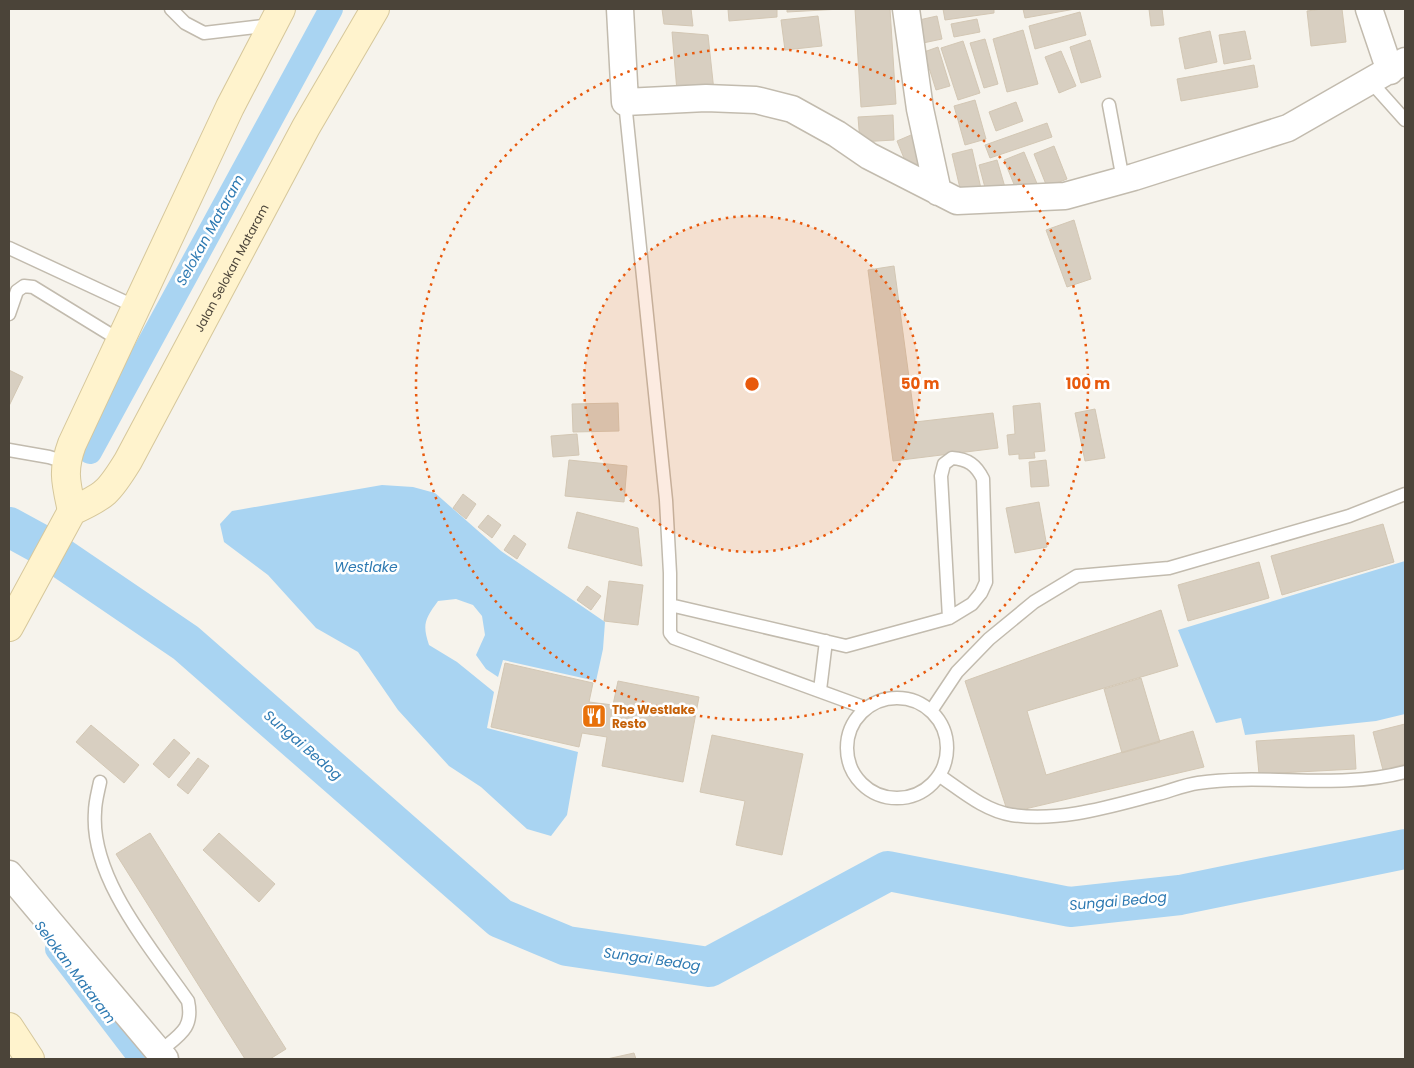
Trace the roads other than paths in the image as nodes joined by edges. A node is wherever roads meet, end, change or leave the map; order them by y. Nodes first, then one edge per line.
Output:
1 (171, 9) edge
2 (375, 9) edge
3 (620, 9) edge
4 (906, 9) edge
5 (1369, 9) edge
6 (277, 17) edge
7 (1389, 72) edge
8 (625, 102) junction
9 (1108, 105) dead end
10 (1405, 120) edge
11 (1123, 180) junction
12 (938, 192) junction
13 (9, 248) edge
14 (136, 307) junction
15 (9, 314) edge
16 (121, 341) junction
17 (9, 450) edge
18 (65, 462) junction
19 (1405, 494) edge
20 (68, 519) junction
21 (670, 605) junction
22 (949, 618) junction
23 (9, 628) edge
24 (826, 641) junction
25 (820, 690) junction
26 (866, 708) junction
27 (931, 711) junction
28 (1405, 772) edge
29 (940, 776) junction
30 (100, 782) dead end
31 (9, 874) edge
32 (9, 1027) edge
33 (162, 1055) edge
34 (30, 1059) edge

1 - 6 lane
2 - 20 street, Jalan Selokan Mataram
3 - 8 street
4 - 12 street
5 - 7 street
6 - 14 street
7 - 10 lane
7 - 11 street
8 - 12 street
8 - 21 lane
9 - 11 lane
11 - 12 street
13 - 14 lane
14 - 16 street
15 - 16 lane
16 - 18 street
17 - 18 lane
18 - 20 street
19 - 27 lane
20 - 23 street
21 - 24 lane
21 - 25 lane
22 - 22 lane
22 - 24 lane
24 - 25 lane
25 - 26 lane
26 - 27 lane
26 - 29 lane
27 - 29 lane
28 - 29 lane
30 - 33 lane
31 - 33 street
32 - 34 street

